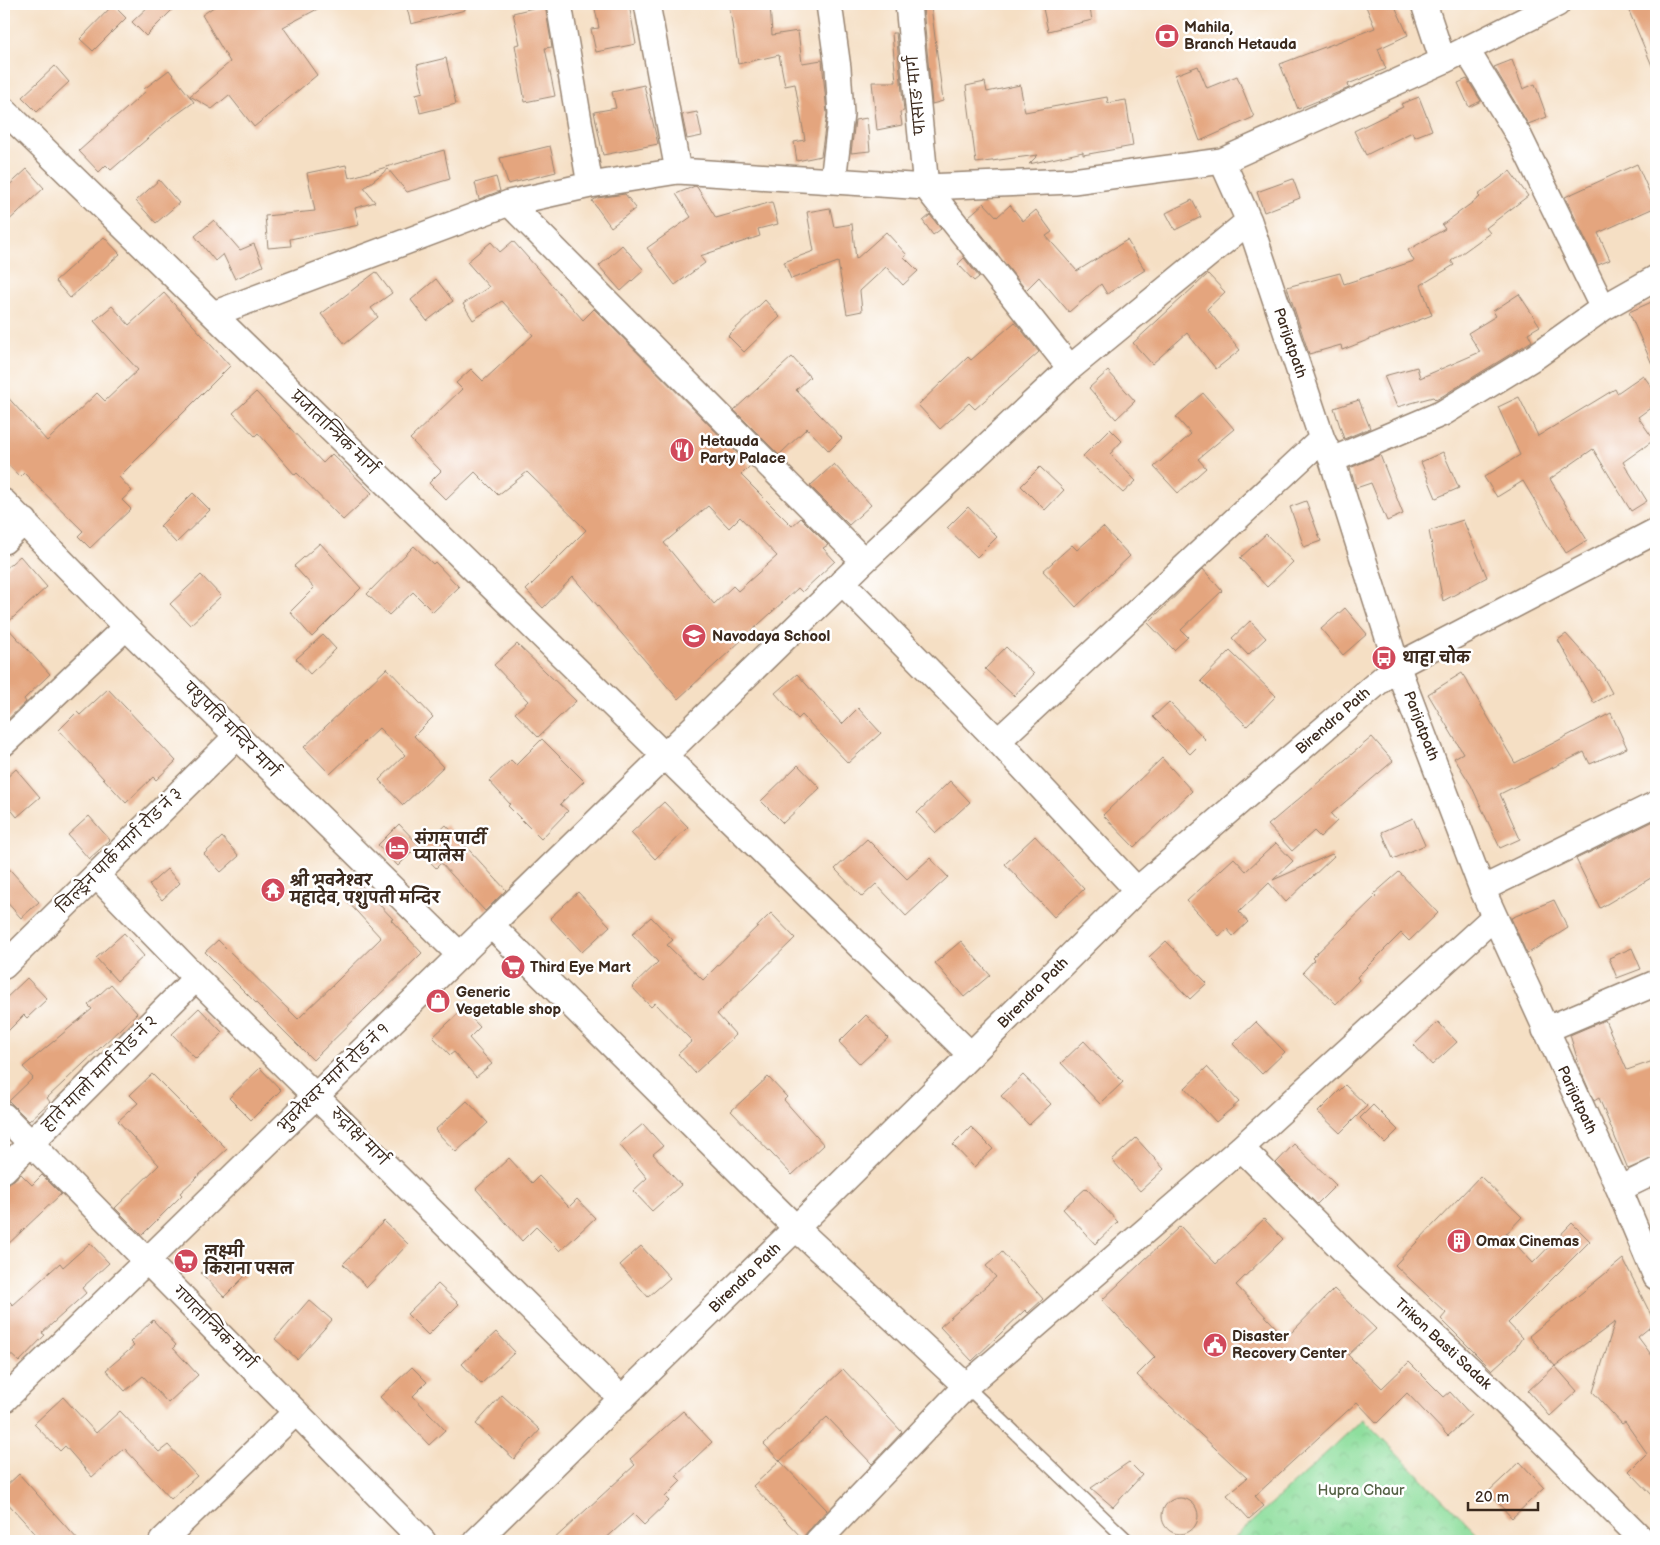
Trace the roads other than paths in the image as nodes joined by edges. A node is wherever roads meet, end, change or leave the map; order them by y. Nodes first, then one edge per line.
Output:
1 (559, 4) edge
2 (647, 4) edge
3 (829, 4) edge
4 (908, 4) edge
5 (1424, 4) edge
6 (1557, 4) edge
7 (1466, 50) junction
8 (1443, 61) junction
9 (4, 110) edge
10 (1222, 161) junction
11 (678, 171) junction
12 (833, 181) junction
13 (590, 184) junction
14 (926, 187) junction
15 (509, 203) junction
16 (1249, 221) junction
17 (1656, 278) edge
18 (1603, 308) junction
19 (213, 314) junction
20 (1070, 368) junction
21 (1327, 450) junction
22 (4, 502) edge
23 (25, 521) junction
24 (1656, 531) edge
25 (4, 541) edge
26 (864, 561) junction
27 (842, 582) junction
28 (126, 627) junction
29 (1397, 666) junction
30 (237, 736) junction
31 (998, 741) junction
32 (4, 743) edge
33 (664, 756) junction
34 (1656, 804) edge
35 (96, 875) junction
36 (1137, 890) junction
37 (1482, 890) junction
38 (1494, 917) junction
39 (491, 925) junction
40 (460, 956) junction
41 (4, 966) edge
42 (196, 978) junction
43 (1656, 983) edge
44 (1545, 1030) junction
45 (971, 1055) junction
46 (317, 1095) junction
47 (4, 1116) edge
48 (31, 1143) junction
49 (1241, 1148) junction
50 (4, 1170) edge
51 (1656, 1171) edge
52 (1619, 1189) junction
53 (796, 1228) junction
54 (147, 1260) junction
55 (1656, 1277) edge
56 (966, 1386) junction
57 (622, 1399) junction
58 (4, 1400) edge
59 (296, 1412) junction
60 (162, 1541) edge
61 (423, 1541) edge
62 (476, 1541) edge
63 (818, 1541) edge
64 (1128, 1541) edge
65 (1644, 1541) edge

1 - 13 street
2 - 11 street
3 - 12 street
4 - 14 street, पासाङ मार्ग
5 - 8 street
6 - 7 street
7 - 8 street
7 - 18 street
8 - 10 street
9 - 19 street, प्रजातान्त्रिक मार्ग
10 - 14 street
10 - 16 street, Parijatpath
11 - 12 street
11 - 13 street
12 - 14 street
13 - 15 street
14 - 20 street
15 - 19 street
15 - 26 street
16 - 20 street, भुवनेश्वर मार्ग रोड नं १
16 - 21 street, Parijatpath
17 - 18 street
18 - 21 street
19 - 33 street, प्रजातान्त्रिक मार्ग
20 - 26 street, भुवनेश्वर मार्ग रोड नं १
21 - 29 street, Parijatpath
21 - 31 street
22 - 23 street, पशुपति मन्दिर मार्ग
23 - 25 street
23 - 28 street, पशुपति मन्दिर मार्ग
24 - 29 street, Birendra Path
26 - 27 street, भुवनेश्वर मार्ग रोड नं १
27 - 31 street
27 - 33 street, भुवनेश्वर मार्ग रोड नं १
28 - 30 street, पशुपति मन्दिर मार्ग
28 - 32 street
29 - 36 street, Birendra Path
29 - 37 street, Parijatpath
30 - 35 street, चिल्ड्रेन पार्क मार्ग रोड नं ३
30 - 40 street, पशुपति मन्दिर मार्ग
31 - 36 street
33 - 39 street, भुवनेश्वर मार्ग रोड नं १
33 - 45 street, प्रजातान्त्रिक मार्ग
34 - 37 street
35 - 41 street, चिल्ड्रेन पार्क मार्ग रोड नं ३
35 - 42 street, रुद्राक्ष मार्ग
36 - 45 street, Birendra Path
37 - 38 street, Parijatpath
38 - 44 street, Parijatpath
38 - 49 street
39 - 40 street, भुवनेश्वर मार्ग रोड नं १
39 - 53 street
40 - 46 street, भुवनेश्वर मार्ग रोड नं १
42 - 46 street, रुद्राक्ष मार्ग
42 - 48 street, हाते मालो मार्ग रोड नं २
43 - 44 street
44 - 52 street, Parijatpath
45 - 53 street, Birendra Path
46 - 54 street, भुवनेश्वर मार्ग रोड नं १
46 - 57 street, रुद्राक्ष मार्ग
47 - 48 street, गणतान्त्रिक मार्ग
48 - 50 street, हाते मालो मार्ग रोड नं २
48 - 54 street, गणतान्त्रिक मार्ग
49 - 56 street
49 - 65 street, Trikon Basti Sadak
51 - 52 street
52 - 55 street, Parijatpath
53 - 56 street
53 - 57 street, Birendra Path
54 - 58 street, भुवनेश्वर मार्ग रोड नं १
54 - 59 street, गणतान्त्रिक मार्ग
56 - 63 street
56 - 64 lane
57 - 62 street, Birendra Path
59 - 60 street
59 - 61 street, गणतान्त्रिक मार्ग

